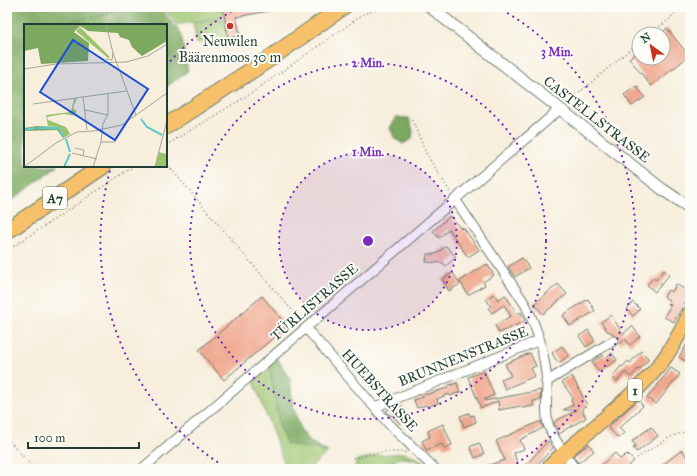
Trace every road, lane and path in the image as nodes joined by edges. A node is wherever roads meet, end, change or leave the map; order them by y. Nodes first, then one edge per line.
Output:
1 (130, 7) edge
2 (325, 7) edge
3 (343, 7) edge
4 (384, 7) edge
5 (430, 7) edge
6 (679, 7) edge
7 (71, 24) edge
8 (661, 26) edge
9 (24, 38) edge
10 (7, 44) edge
11 (631, 49) edge
12 (560, 109) junction
13 (167, 112) edge
14 (412, 120) dead end
15 (167, 125) edge
16 (167, 144) edge
17 (167, 164) edge
18 (83, 167) edge
19 (102, 167) edge
20 (132, 167) edge
21 (455, 199) junction
22 (690, 208) edge
23 (7, 218) edge
24 (7, 231) edge
25 (7, 250) edge
26 (690, 313) edge
27 (306, 328) junction
28 (540, 340) junction
29 (613, 341) dead end
30 (546, 382) junction
31 (375, 407) junction
32 (690, 430) edge
33 (7, 438) edge
34 (418, 452) junction
35 (564, 453) junction
36 (353, 458) dead end
37 (637, 458) dead end
38 (34, 469) edge
39 (142, 469) edge
40 (435, 469) edge
41 (548, 469) edge
42 (575, 469) edge

1 - 7 path
2 - 13 highway
3 - 15 highway
4 - 16 path
5 - 12 street, CASTELLSTRASSE
6 - 8 path
9 - 10 path
11 - 12 path
12 - 21 street, TÜRLISTRASSE
12 - 22 street, CASTELLSTRASSE
14 - 21 path
17 - 27 path
18 - 23 highway, A7
19 - 24 highway, A7
20 - 25 path
21 - 27 street, TÜRLISTRASSE
21 - 28 street
26 - 35 main road, 1
27 - 31 street, HUEBSTRASSE
27 - 39 street, TÜRLISTRASSE
28 - 30 street
28 - 31 street, BRUNNENSTRASSE
29 - 30 street
30 - 35 street
31 - 34 street, HUEBSTRASSE
32 - 37 path
33 - 38 path
34 - 36 path
34 - 40 street, HUEBSTRASSE
35 - 41 main road, 1
35 - 42 street

